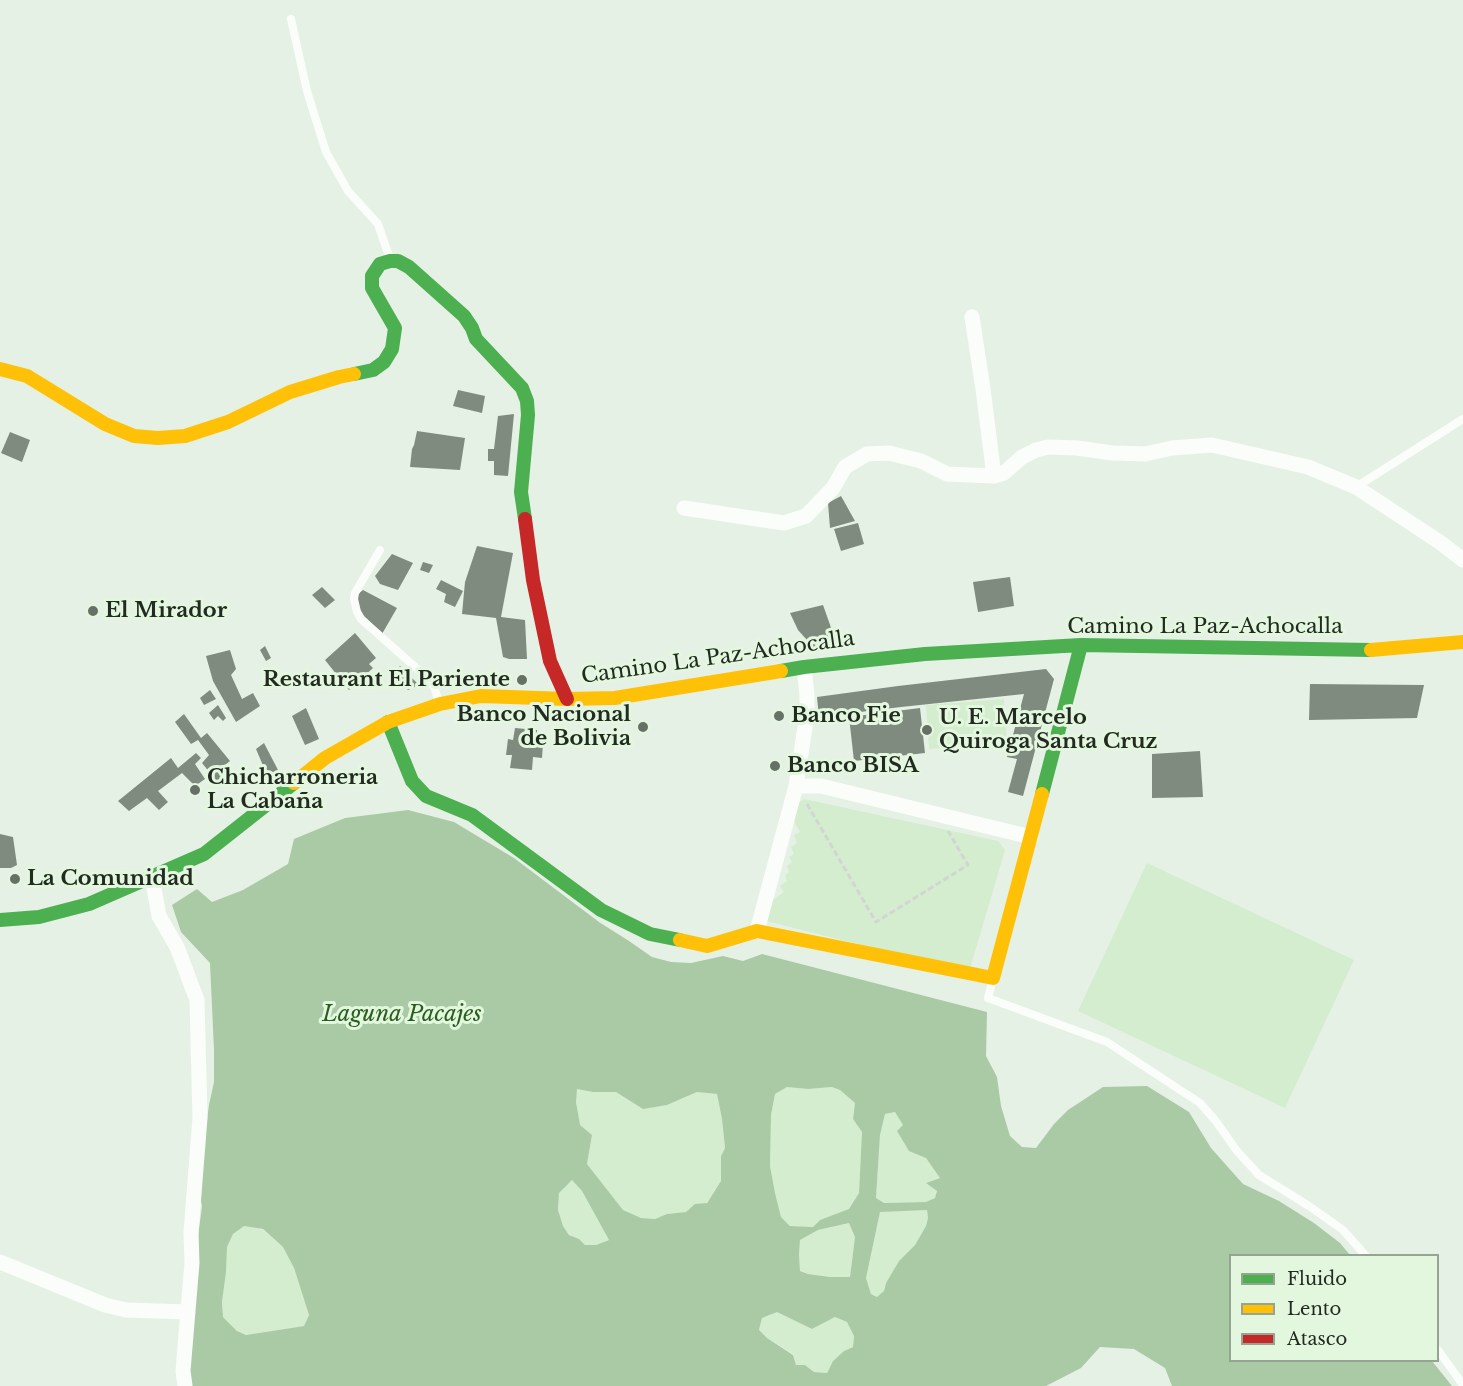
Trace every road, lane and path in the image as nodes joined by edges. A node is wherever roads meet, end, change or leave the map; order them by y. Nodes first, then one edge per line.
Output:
1 (291, 19) dead end
2 (390, 261) junction
3 (972, 316) dead end
4 (0, 369) edge
5 (1463, 419) edge
6 (994, 477) junction
7 (1356, 487) junction
8 (684, 508) dead end
9 (380, 550) dead end
10 (1463, 560) edge
11 (1463, 642) edge
12 (1081, 645) junction
13 (804, 667) junction
14 (567, 699) junction
15 (440, 704) junction
16 (388, 722) junction
17 (796, 786) junction
18 (804, 799) dead end
19 (947, 830) dead end
20 (1031, 837) junction
21 (152, 877) junction
22 (0, 920) edge
23 (757, 931) junction
24 (993, 978) junction
25 (1364, 1254) edge
26 (0, 1262) edge
27 (188, 1312) junction
28 (1439, 1353) edge
29 (1463, 1385) edge
30 (185, 1386) edge

1 - 2 lane
2 - 4 street
2 - 14 street
3 - 6 street
5 - 7 lane
6 - 7 street
6 - 8 street
7 - 10 street
9 - 15 lane
11 - 12 street, Camino La Paz-Achocalla
12 - 13 street, Camino La Paz-Achocalla
12 - 20 street
13 - 14 street, Camino La Paz-Achocalla
13 - 17 street
14 - 15 street, Camino La Paz-Achocalla
15 - 16 street, Camino La Paz-Achocalla
16 - 21 street, Camino La Paz-Achocalla
16 - 23 street
17 - 20 street
17 - 23 street
18 - 19 path
20 - 24 street
21 - 22 street, Camino La Paz-Achocalla
21 - 27 street
23 - 24 street
24 - 25 lane
26 - 27 street
27 - 30 street
28 - 29 lane

